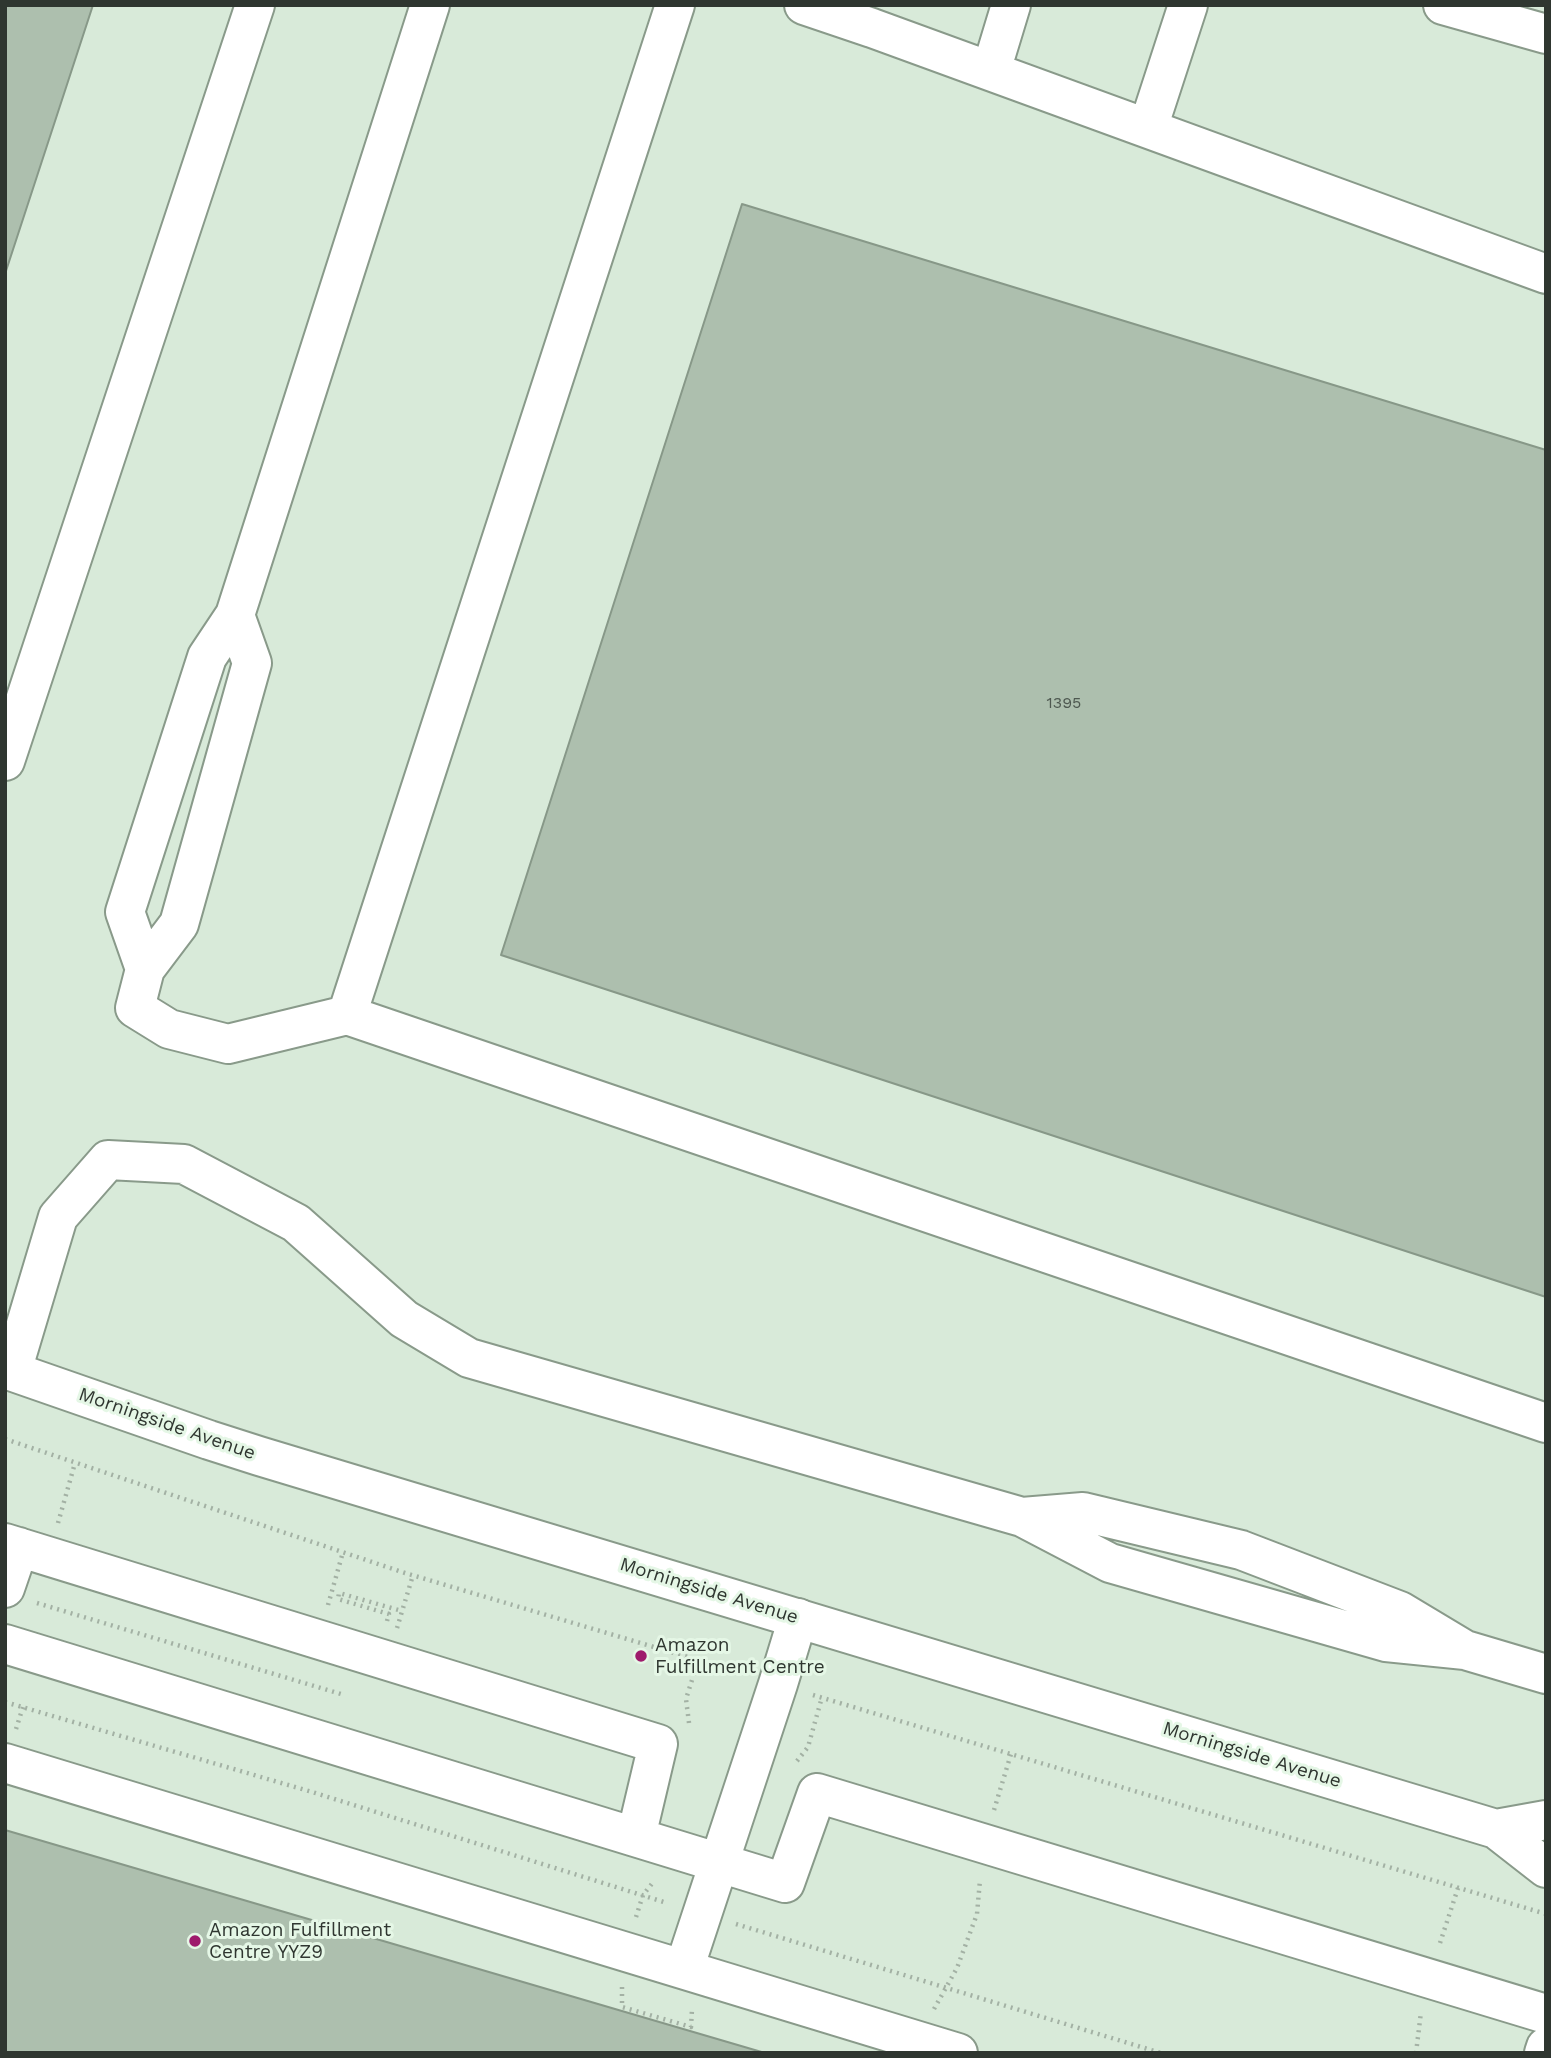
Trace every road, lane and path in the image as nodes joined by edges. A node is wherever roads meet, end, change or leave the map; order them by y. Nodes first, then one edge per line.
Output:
1 (255, 5) edge
2 (430, 5) edge
3 (676, 5) edge
4 (804, 5) edge
5 (1011, 5) edge
6 (1188, 5) edge
7 (1443, 5) edge
8 (876, 17) edge
9 (1546, 34) edge
10 (991, 71) junction
11 (1148, 128) junction
12 (1546, 274) edge
13 (235, 615) junction
14 (5, 761) edge
15 (145, 968) junction
16 (347, 1015) junction
17 (9, 1370) edge
18 (1546, 1423) edge
19 (12, 1545) edge
20 (343, 1552) dead end
21 (412, 1575) dead end
22 (20, 1595) edge
23 (327, 1608) dead end
24 (798, 1618) junction
25 (397, 1627) dead end
26 (5, 1644) edge
27 (1546, 1674) edge
28 (341, 1694) dead end
29 (5, 1702) edge
30 (1011, 1754) dead end
31 (5, 1763) edge
32 (1546, 1821) edge
33 (1496, 1829) junction
34 (636, 1837) junction
35 (984, 1844) junction
36 (719, 1863) junction
37 (1546, 1868) edge
38 (702, 1914) junction
39 (684, 1969) junction
40 (946, 1988) junction
41 (1546, 2014) edge
42 (922, 2042) junction
43 (1546, 2047) edge
44 (958, 2053) edge
45 (1161, 2053) edge
46 (1544, 2053) edge

1 - 14 main road
2 - 13 main road
3 - 16 main road
4 - 8 main road
5 - 10 main road
6 - 11 main road
7 - 9 main road
8 - 10 main road
10 - 11 main road
11 - 12 main road
13 - 15 main road
13 - 15 main road
15 - 16 main road
16 - 18 main road
17 - 24 main road, Morningside Avenue
17 - 27 main road
19 - 22 main road
19 - 34 main road
20 - 23 path
21 - 25 path
22 - 28 path
24 - 33 main road, Morningside Avenue
24 - 36 main road
26 - 34 main road
29 - 38 path
30 - 35 path
31 - 39 main road
32 - 33 main road, Morningside Avenue
33 - 37 main road, Morningside Avenue
34 - 36 main road
35 - 36 main road
35 - 40 path
35 - 41 main road
36 - 38 main road
38 - 39 main road
38 - 40 path
39 - 42 main road
40 - 42 path
40 - 45 path
42 - 44 main road
43 - 46 main road

